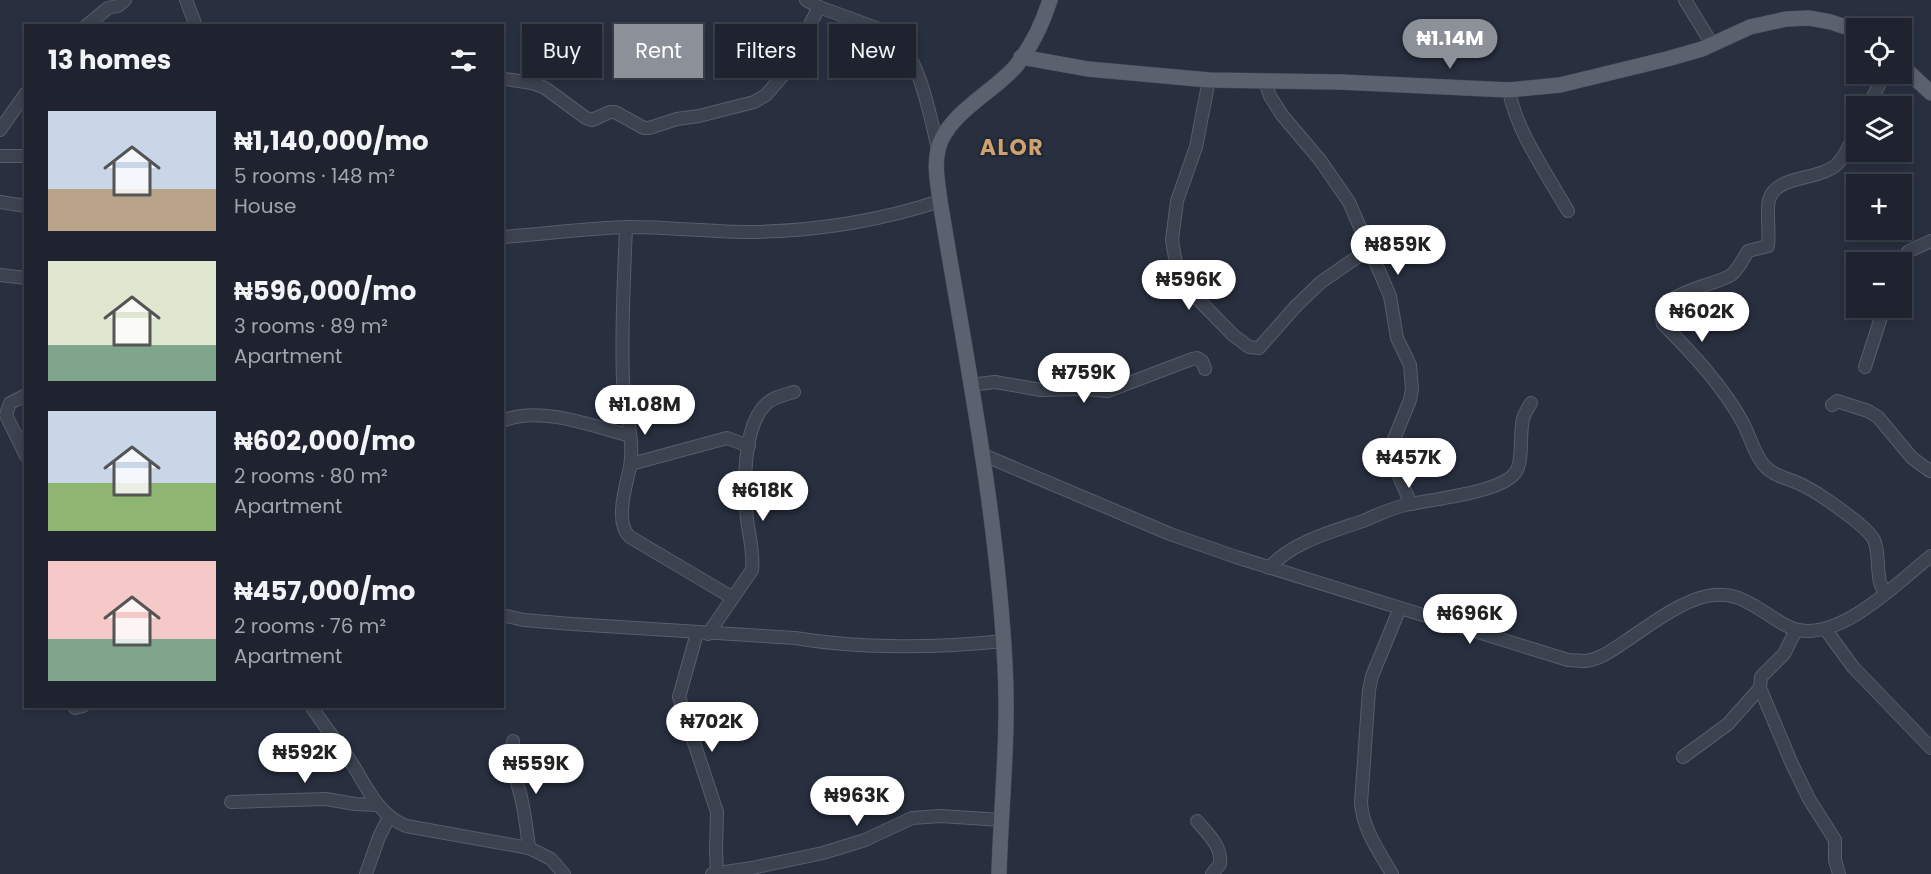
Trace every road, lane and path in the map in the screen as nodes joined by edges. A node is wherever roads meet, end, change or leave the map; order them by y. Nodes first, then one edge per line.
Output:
1 (125, 0) edge
2 (186, 0) edge
3 (807, 0) edge
4 (1050, 0) edge
5 (1685, 0) edge
6 (819, 7) junction
7 (88, 24) edge
8 (195, 24) edge
9 (1846, 28) edge
10 (1712, 44) junction
11 (1021, 57) junction
12 (1912, 75) edge
13 (506, 79) dead end
14 (1209, 80) junction
15 (1265, 82) junction
16 (1509, 90) junction
17 (1931, 93) edge
18 (24, 96) edge
19 (0, 130) edge
20 (938, 149) junction
21 (1846, 150) edge
22 (0, 156) edge
23 (24, 156) edge
24 (940, 201) junction
25 (0, 202) edge
26 (24, 206) edge
27 (1568, 211) dead end
28 (626, 227) junction
29 (504, 237) edge
30 (1931, 241) edge
31 (1370, 249) junction
32 (1908, 252) edge
33 (0, 275) edge
34 (24, 278) edge
35 (1881, 318) edge
36 (1865, 367) dead end
37 (1205, 369) dead end
38 (970, 385) junction
39 (794, 392) dead end
40 (24, 396) edge
41 (1531, 403) dead end
42 (1832, 405) dead end
43 (504, 420) edge
44 (630, 436) junction
45 (749, 446) junction
46 (24, 452) edge
47 (981, 454) junction
48 (1931, 458) edge
49 (631, 464) junction
50 (1931, 471) edge
51 (1411, 504) junction
52 (1931, 556) edge
53 (1269, 568) junction
54 (1885, 593) junction
55 (733, 598) junction
56 (1400, 608) junction
57 (504, 615) edge
58 (1796, 630) junction
59 (1826, 630) junction
60 (703, 634) junction
61 (1004, 641) junction
62 (1760, 688) junction
63 (312, 708) edge
64 (513, 741) dead end
65 (1931, 748) edge
66 (1683, 757) dead end
67 (231, 802) dead end
68 (378, 805) junction
69 (388, 817) junction
70 (1002, 820) junction
71 (1197, 821) dead end
72 (530, 849) junction
73 (717, 873) edge
74 (366, 874) edge
75 (564, 874) edge
76 (712, 874) edge
77 (999, 874) edge
78 (1212, 874) edge
79 (1392, 874) edge
80 (1839, 874) edge

1 - 7 street
2 - 8 street
3 - 6 street
4 - 11 main road
5 - 10 street
6 - 13 street
6 - 20 street
9 - 10 main road
10 - 16 main road
11 - 14 main road
11 - 20 main road
12 - 17 main road
14 - 15 main road
14 - 31 street
15 - 16 main road
15 - 31 street
16 - 27 street
18 - 19 street
20 - 24 main road
21 - 54 street
22 - 23 street
24 - 28 street
24 - 38 main road
25 - 26 street
28 - 29 street
28 - 44 street
30 - 32 street
31 - 51 street
33 - 34 street
35 - 36 street
37 - 38 street
38 - 47 main road
39 - 45 street
40 - 46 street
41 - 51 street
42 - 50 street
43 - 44 street
44 - 49 street
45 - 49 street
45 - 55 street
47 - 53 street
47 - 61 main road
48 - 50 street
49 - 55 street
51 - 53 street
52 - 54 street
53 - 56 street
54 - 59 street
55 - 60 street
56 - 58 street
56 - 79 street
57 - 60 street
58 - 59 street
58 - 62 street
59 - 65 street
60 - 61 street
60 - 73 street
61 - 70 main road
62 - 66 street
62 - 80 street
63 - 68 street
64 - 72 street
67 - 68 street
68 - 69 street
69 - 72 street
69 - 74 street
70 - 73 street
70 - 77 main road
71 - 78 street
72 - 75 street
73 - 76 street

